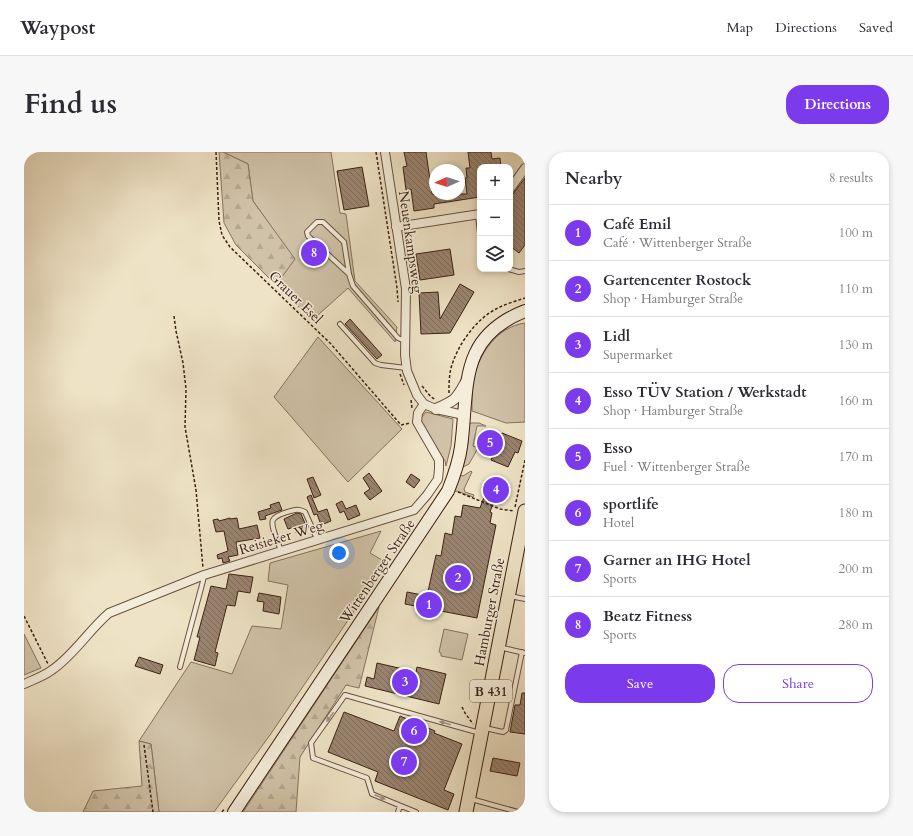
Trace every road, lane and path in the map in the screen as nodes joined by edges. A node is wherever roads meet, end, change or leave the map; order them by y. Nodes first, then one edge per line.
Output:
1 (216, 152) edge
2 (376, 152) edge
3 (385, 152) edge
4 (525, 168) edge
5 (513, 185) edge
6 (477, 214) edge
7 (396, 227) junction
8 (513, 270) edge
9 (525, 271) edge
10 (349, 274) junction
11 (525, 298) edge
12 (398, 308) dead end
13 (524, 315) edge
14 (174, 316) dead end
15 (340, 324) dead end
16 (405, 341) junction
17 (402, 368) junction
18 (466, 382) junction
19 (406, 390) dead end
20 (410, 397) dead end
21 (451, 402) junction
22 (424, 404) junction
23 (436, 409) junction
24 (412, 410) dead end
25 (464, 415) junction
26 (411, 419) dead end
27 (454, 493) dead end
28 (520, 511) edge
29 (524, 525) edge
30 (317, 540) junction
31 (281, 551) junction
32 (204, 575) junction
33 (509, 595) junction
34 (525, 599) edge
35 (24, 616) edge
36 (499, 647) junction
37 (524, 653) edge
38 (180, 667) dead end
39 (51, 671) junction
40 (24, 684) edge
41 (462, 707) dead end
42 (480, 730) junction
43 (144, 745) dead end
44 (469, 799) junction
45 (400, 806) junction
46 (230, 809) edge
47 (152, 812) edge
48 (222, 812) edge
49 (398, 812) edge
50 (416, 812) edge
51 (466, 812) edge
52 (518, 812) edge

1 - 26 path, Grauer Esel
2 - 12 path
3 - 7 street, Neuenkampsweg
4 - 5 street
6 - 7 street
7 - 16 street, Neuenkampsweg
8 - 9 lane
10 - 10 lane
10 - 16 lane
11 - 21 path
13 - 18 main road, Wittenberger Straße
14 - 32 path
15 - 17 lane
16 - 17 street, Neuenkampsweg
17 - 19 path
17 - 22 street, Neuenkampsweg
18 - 21 street
18 - 25 main road, Wittenberger Straße
20 - 24 path
21 - 23 street
22 - 23 street
22 - 30 street, Reisieker Weg
23 - 25 street
25 - 46 main road, Wittenberger Straße
27 - 28 path
28 - 29 main road, Hamburger Straße / B 431
29 - 33 main road, Hamburger Straße / B 431
30 - 31 street, Reisieker Weg
30 - 31 lane
31 - 32 street, Reisieker Weg
32 - 38 lane
32 - 39 street, Reisieker Weg
33 - 34 lane
33 - 36 main road, Hamburger Straße / B 431
35 - 39 path
36 - 37 lane
36 - 42 main road, Hamburger Straße / B 431
37 - 42 lane
39 - 40 street, Reisieker Weg
41 - 42 path
42 - 44 main road, Hamburger Straße / B 431
42 -> 45 lane
43 - 47 path
44 - 51 main road, Hamburger Straße / B 431
44 - 52 lane
45 - 49 lane
45 - 50 lane
46 - 48 path

